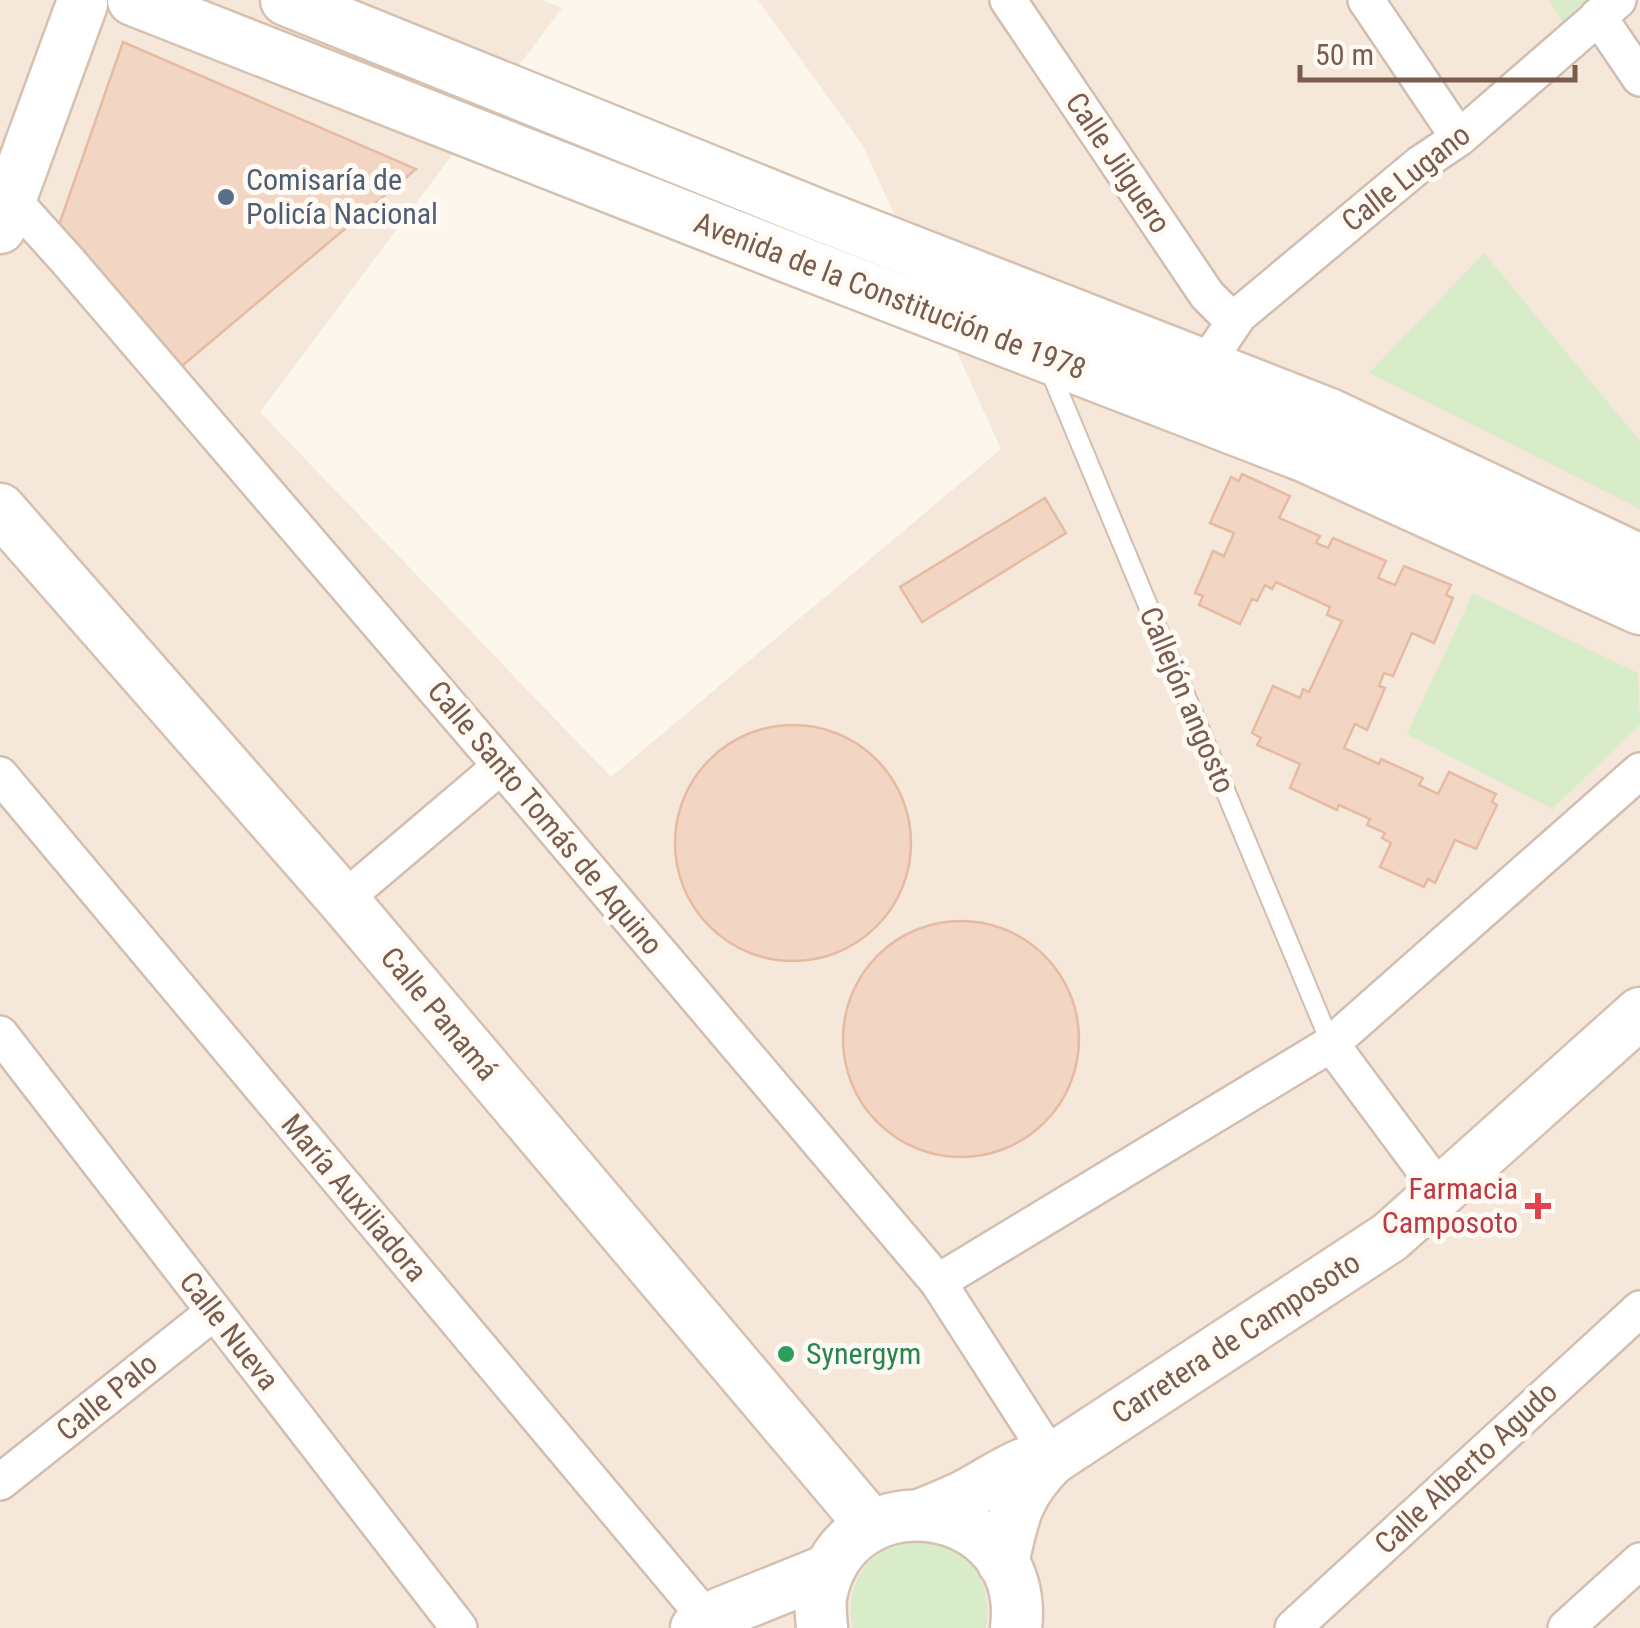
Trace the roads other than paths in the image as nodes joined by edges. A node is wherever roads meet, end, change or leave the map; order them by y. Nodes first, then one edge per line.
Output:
1 (133, 0) edge
2 (286, 0) edge
3 (1008, 0) edge
4 (1366, 0) edge
5 (91, 1) edge
6 (1608, 8) edge
7 (1640, 78) edge
8 (1458, 138) junction
9 (4, 216) edge
10 (1234, 322) junction
11 (1044, 356) junction
12 (1205, 365) junction
13 (0, 509) edge
14 (1640, 560) edge
15 (1640, 609) edge
16 (502, 766) junction
17 (1640, 771) edge
18 (0, 775) edge
19 (343, 900) junction
20 (1640, 1013) edge
21 (0, 1034) edge
22 (1330, 1044) junction
23 (1441, 1192) junction
24 (938, 1282) junction
25 (1640, 1308) edge
26 (214, 1312) junction
27 (1052, 1459) junction
28 (0, 1482) edge
29 (922, 1514) junction
30 (871, 1525) junction
31 (1640, 1561) edge
32 (1003, 1563) junction
33 (830, 1568) junction
34 (702, 1624) edge
35 (458, 1628) edge
36 (822, 1628) edge
37 (1016, 1628) edge
38 (1293, 1628) edge
39 (1566, 1628) edge

1 - 11 street, Avenida de la Constitución de 1978
2 - 12 street, Avenida de la Constitución de 1978
3 - 10 street, Calle Jilguero
4 - 8 street
5 - 9 street
6 - 7 street
6 - 8 street, Calle Lugano
8 - 10 street, Calle Lugano
9 - 16 street, Calle Santo Tomás de Aquino
10 - 12 street, Calle Lugano
11 - 15 street, Avenida de la Constitución de 1978
11 - 22 lane, Callejón angosto
12 - 14 street, Avenida de la Constitución de 1978
13 - 19 street, Calle Panamá
16 - 19 street
16 - 24 street, Calle Santo Tomás de Aquino
17 - 22 street
18 - 34 street, María Auxiliadora
19 - 30 street, Calle Panamá
20 - 23 street, Carretera de Camposoto
21 - 26 street, Calle Nueva
22 - 23 street
22 - 24 street
23 - 27 street, Carretera de Camposoto
24 - 27 street, Calle Santo Tomás de Aquino
25 - 38 street, Calle Alberto Agudo
26 - 28 street, Calle Palo
26 - 35 street, Calle Nueva
27 - 29 street, Carretera de Camposoto
27 - 32 street, Carretera de Camposoto
29 - 30 street, Carretera de Camposoto
29 - 32 street
30 - 33 street
31 - 39 street
32 - 37 street
33 - 34 street
33 - 36 street

